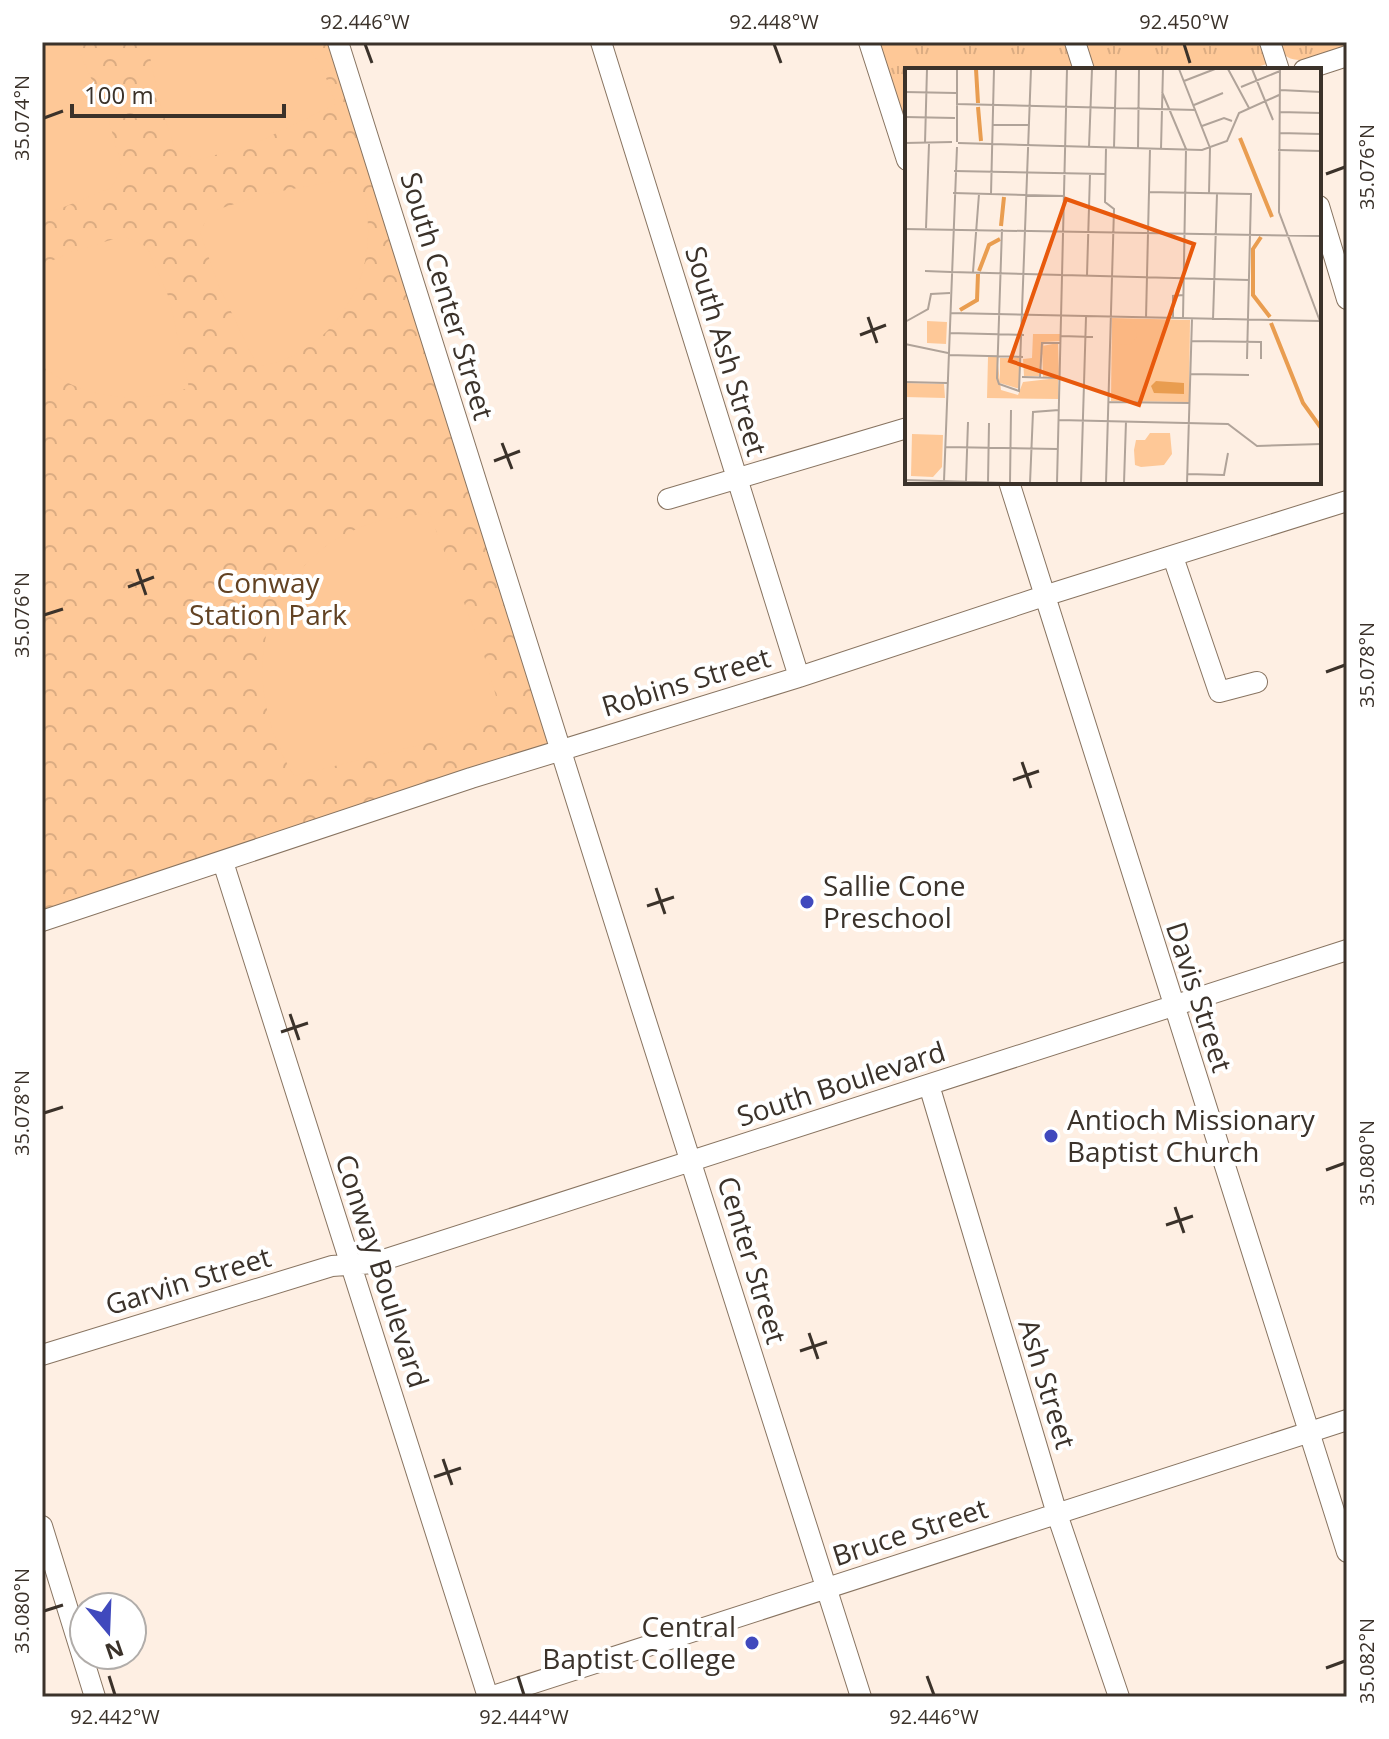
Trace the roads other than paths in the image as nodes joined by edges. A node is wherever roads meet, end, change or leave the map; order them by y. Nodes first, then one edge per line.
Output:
1 (338, 42) edge
2 (601, 42) edge
3 (869, 42) edge
4 (1075, 42) edge
5 (1270, 42) edge
6 (1347, 56) edge
7 (1083, 68) edge
8 (1278, 68) edge
9 (1310, 68) edge
10 (905, 154) edge
11 (1321, 212) edge
12 (1346, 293) edge
13 (905, 429) edge
14 (736, 479) junction
15 (1010, 484) edge
16 (668, 499) dead end
17 (1347, 501) edge
18 (1173, 557) junction
19 (1044, 596) junction
20 (799, 677) junction
21 (1257, 682) dead end
22 (559, 750) junction
23 (223, 862) junction
24 (42, 921) edge
25 (1347, 950) edge
26 (1172, 1004) junction
27 (929, 1085) junction
28 (692, 1161) junction
29 (351, 1264) junction
30 (42, 1355) edge
31 (1347, 1420) edge
32 (1308, 1432) junction
33 (1057, 1514) junction
34 (42, 1526) edge
35 (1347, 1552) edge
36 (826, 1588) junction
37 (95, 1697) edge
38 (489, 1697) edge
39 (861, 1697) edge
40 (1119, 1697) edge

1 - 22 street, South Center Street
2 - 14 street, South Ash Street
3 - 10 street
4 - 7 street
5 - 8 street
6 - 9 street
11 - 12 street
13 - 14 street
14 - 16 street
14 - 20 street, South Ash Street
15 - 19 street, Davis Street
17 - 18 street, Robins Street
18 - 19 street, Robins Street
18 - 21 street
19 - 20 street, Robins Street
19 - 26 street, Davis Street
20 - 22 street, Robins Street
22 - 23 street, Robins Street
22 - 28 street, Center Street
23 - 24 street, Robins Street
23 - 29 street, Conway Boulevard
25 - 26 street, South Boulevard
26 - 27 street, South Boulevard
26 - 32 street, Davis Street
27 - 28 street, South Boulevard
27 - 33 street, Ash Street
28 - 29 street, South Boulevard
28 - 36 street, Center Street
29 - 30 street, Garvin Street
29 - 38 street, Conway Boulevard
31 - 32 street, Bruce Street
32 - 33 street, Bruce Street
32 - 35 street, Davis Street
33 - 36 street, Bruce Street
33 - 40 street, Ash Street
34 - 37 street
36 - 38 street, Bruce Street
36 - 39 street, Center Street

